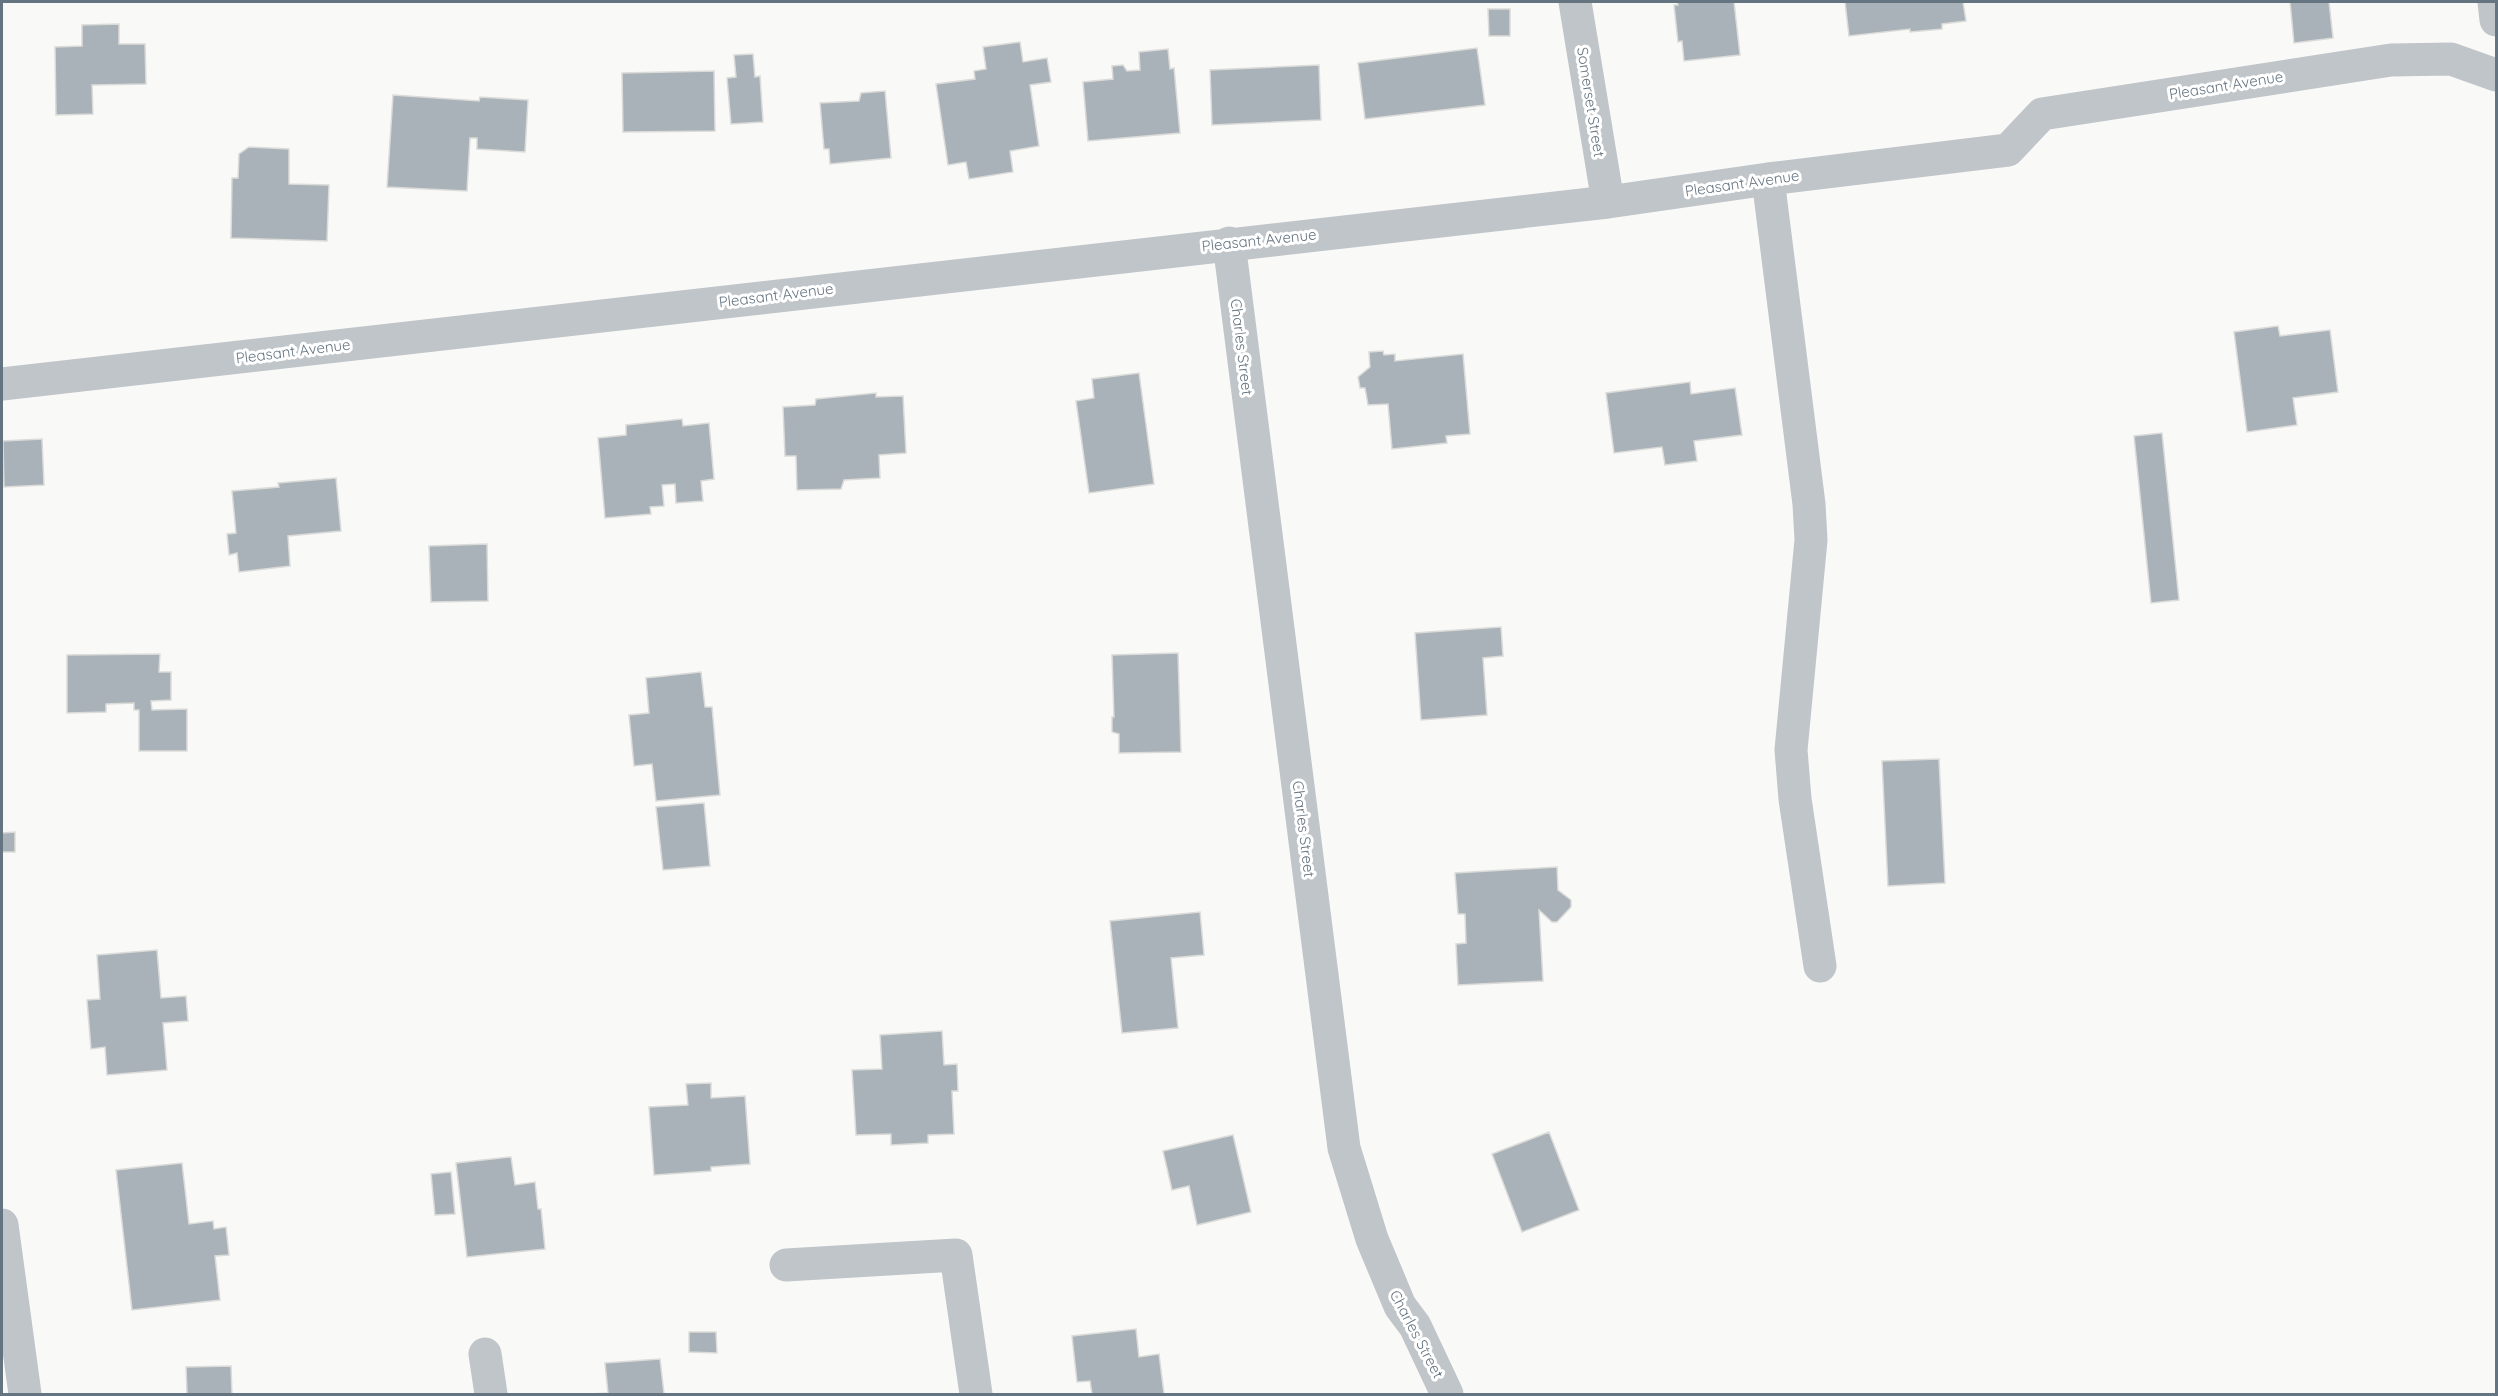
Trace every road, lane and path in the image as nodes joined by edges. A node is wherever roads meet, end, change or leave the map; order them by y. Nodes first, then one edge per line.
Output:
1 (1575, 2) edge
2 (2494, 2) edge
3 (2496, 20) edge
4 (2496, 75) edge
5 (1768, 179) junction
6 (1608, 202) junction
7 (1229, 243) junction
8 (2, 384) edge
9 (1820, 966) dead end
10 (2, 1225) edge
11 (786, 1265) dead end
12 (485, 1354) dead end
13 (25, 1395) edge
14 (491, 1395) edge
15 (976, 1395) edge
16 (1447, 1395) edge

1 - 6 street, Somerset Street
2 - 3 street
4 - 5 street, Pleasant Avenue
5 - 6 street, Pleasant Avenue
5 - 9 street
6 - 7 street, Pleasant Avenue
7 - 8 street, Pleasant Avenue
7 - 16 street, Charles Street
10 - 13 street
11 - 15 street
12 - 14 street

